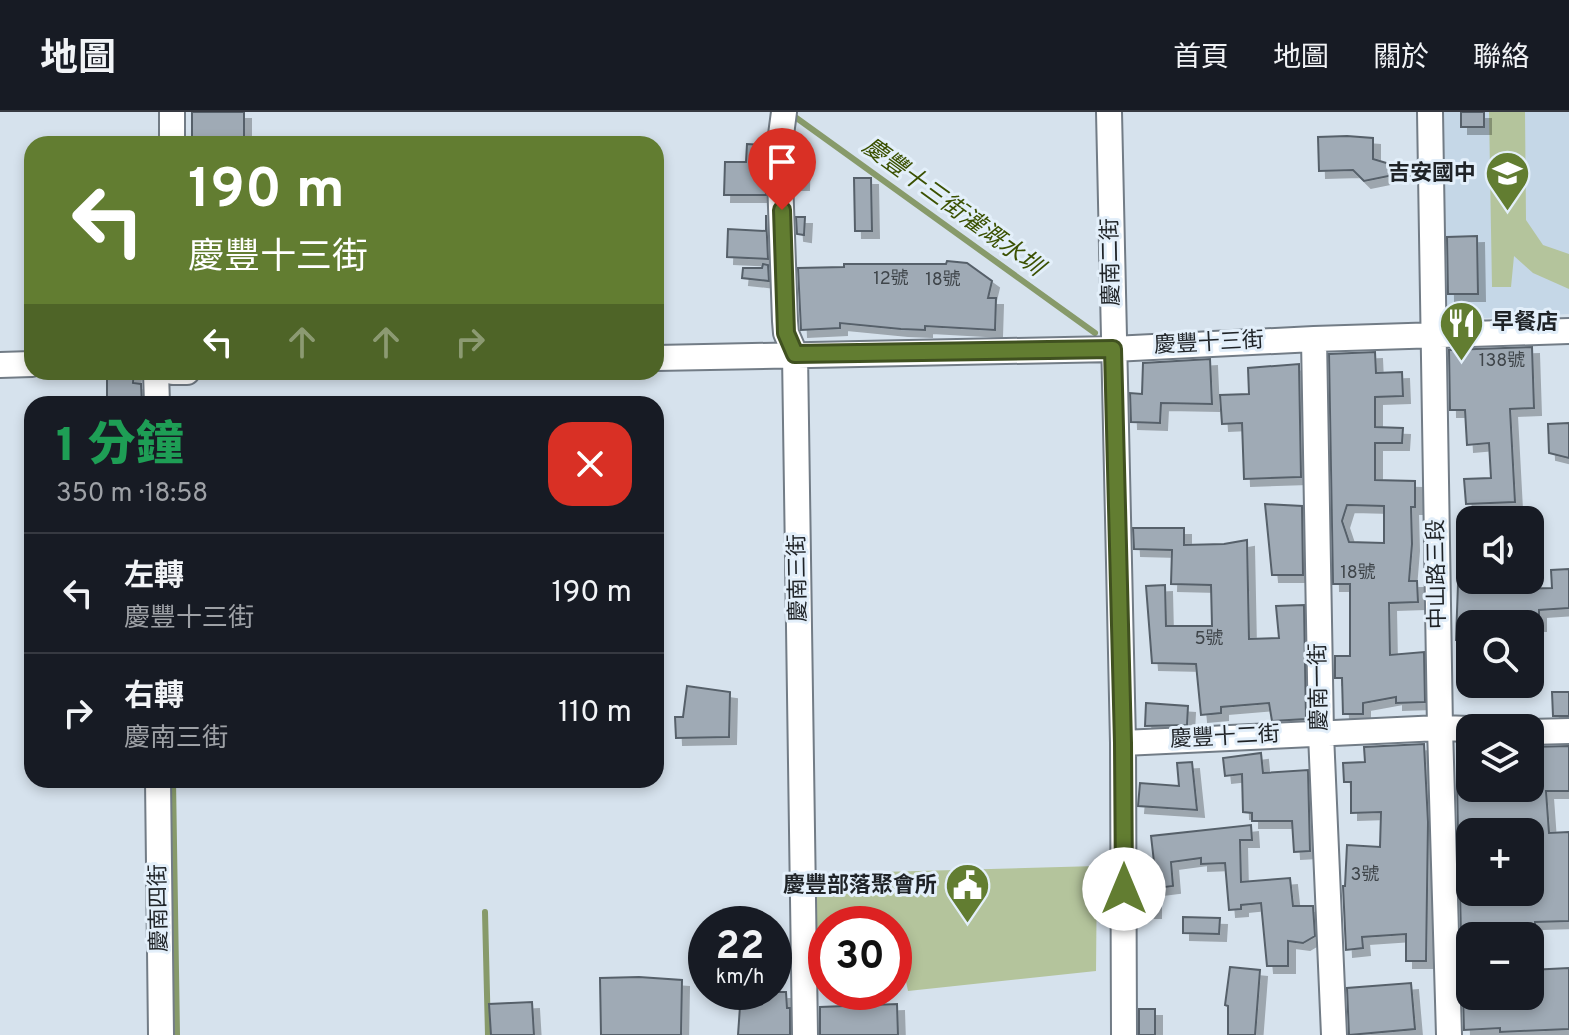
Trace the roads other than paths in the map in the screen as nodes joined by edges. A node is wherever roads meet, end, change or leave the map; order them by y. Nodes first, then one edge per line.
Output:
1 (172, 112) edge
2 (1109, 112) edge
3 (1430, 112) edge
4 (784, 118) edge
5 (172, 136) edge
6 (1569, 331) edge
7 (1435, 336) junction
8 (1314, 339) junction
9 (1113, 349) junction
10 (795, 354) junction
11 (664, 358) edge
12 (24, 364) edge
13 (0, 365) edge
14 (1440, 728) junction
15 (1456, 729) edge
16 (1569, 731) edge
17 (1544, 732) edge
18 (1321, 734) junction
19 (1123, 743) junction
20 (158, 788) edge
21 (161, 1035) edge
22 (805, 1035) edge
23 (1124, 1035) edge
24 (1334, 1035) edge
25 (1449, 1035) edge

1 - 5 street
2 - 9 street, 慶南二街
3 - 7 street, 中山路三段
4 - 10 street, 慶南三街
6 - 7 street, 慶豐十三街
7 - 8 street, 慶豐十三街
7 - 14 street, 中山路三段
8 - 9 street, 慶豐十三街
8 - 18 street, 慶南一街
9 - 10 street, 慶豐十三街
9 - 19 street, 慶南二街
10 - 11 street, 慶豐十三街
10 - 22 street, 慶南三街
12 - 13 street
14 - 15 street, 慶豐十二街
14 - 18 street, 慶豐十二街
14 - 25 street, 中山路三段
16 - 17 street
18 - 19 street, 慶豐十二街
18 - 24 street, 慶南一街
19 - 23 street, 慶南二街
20 - 21 street, 慶南四街

